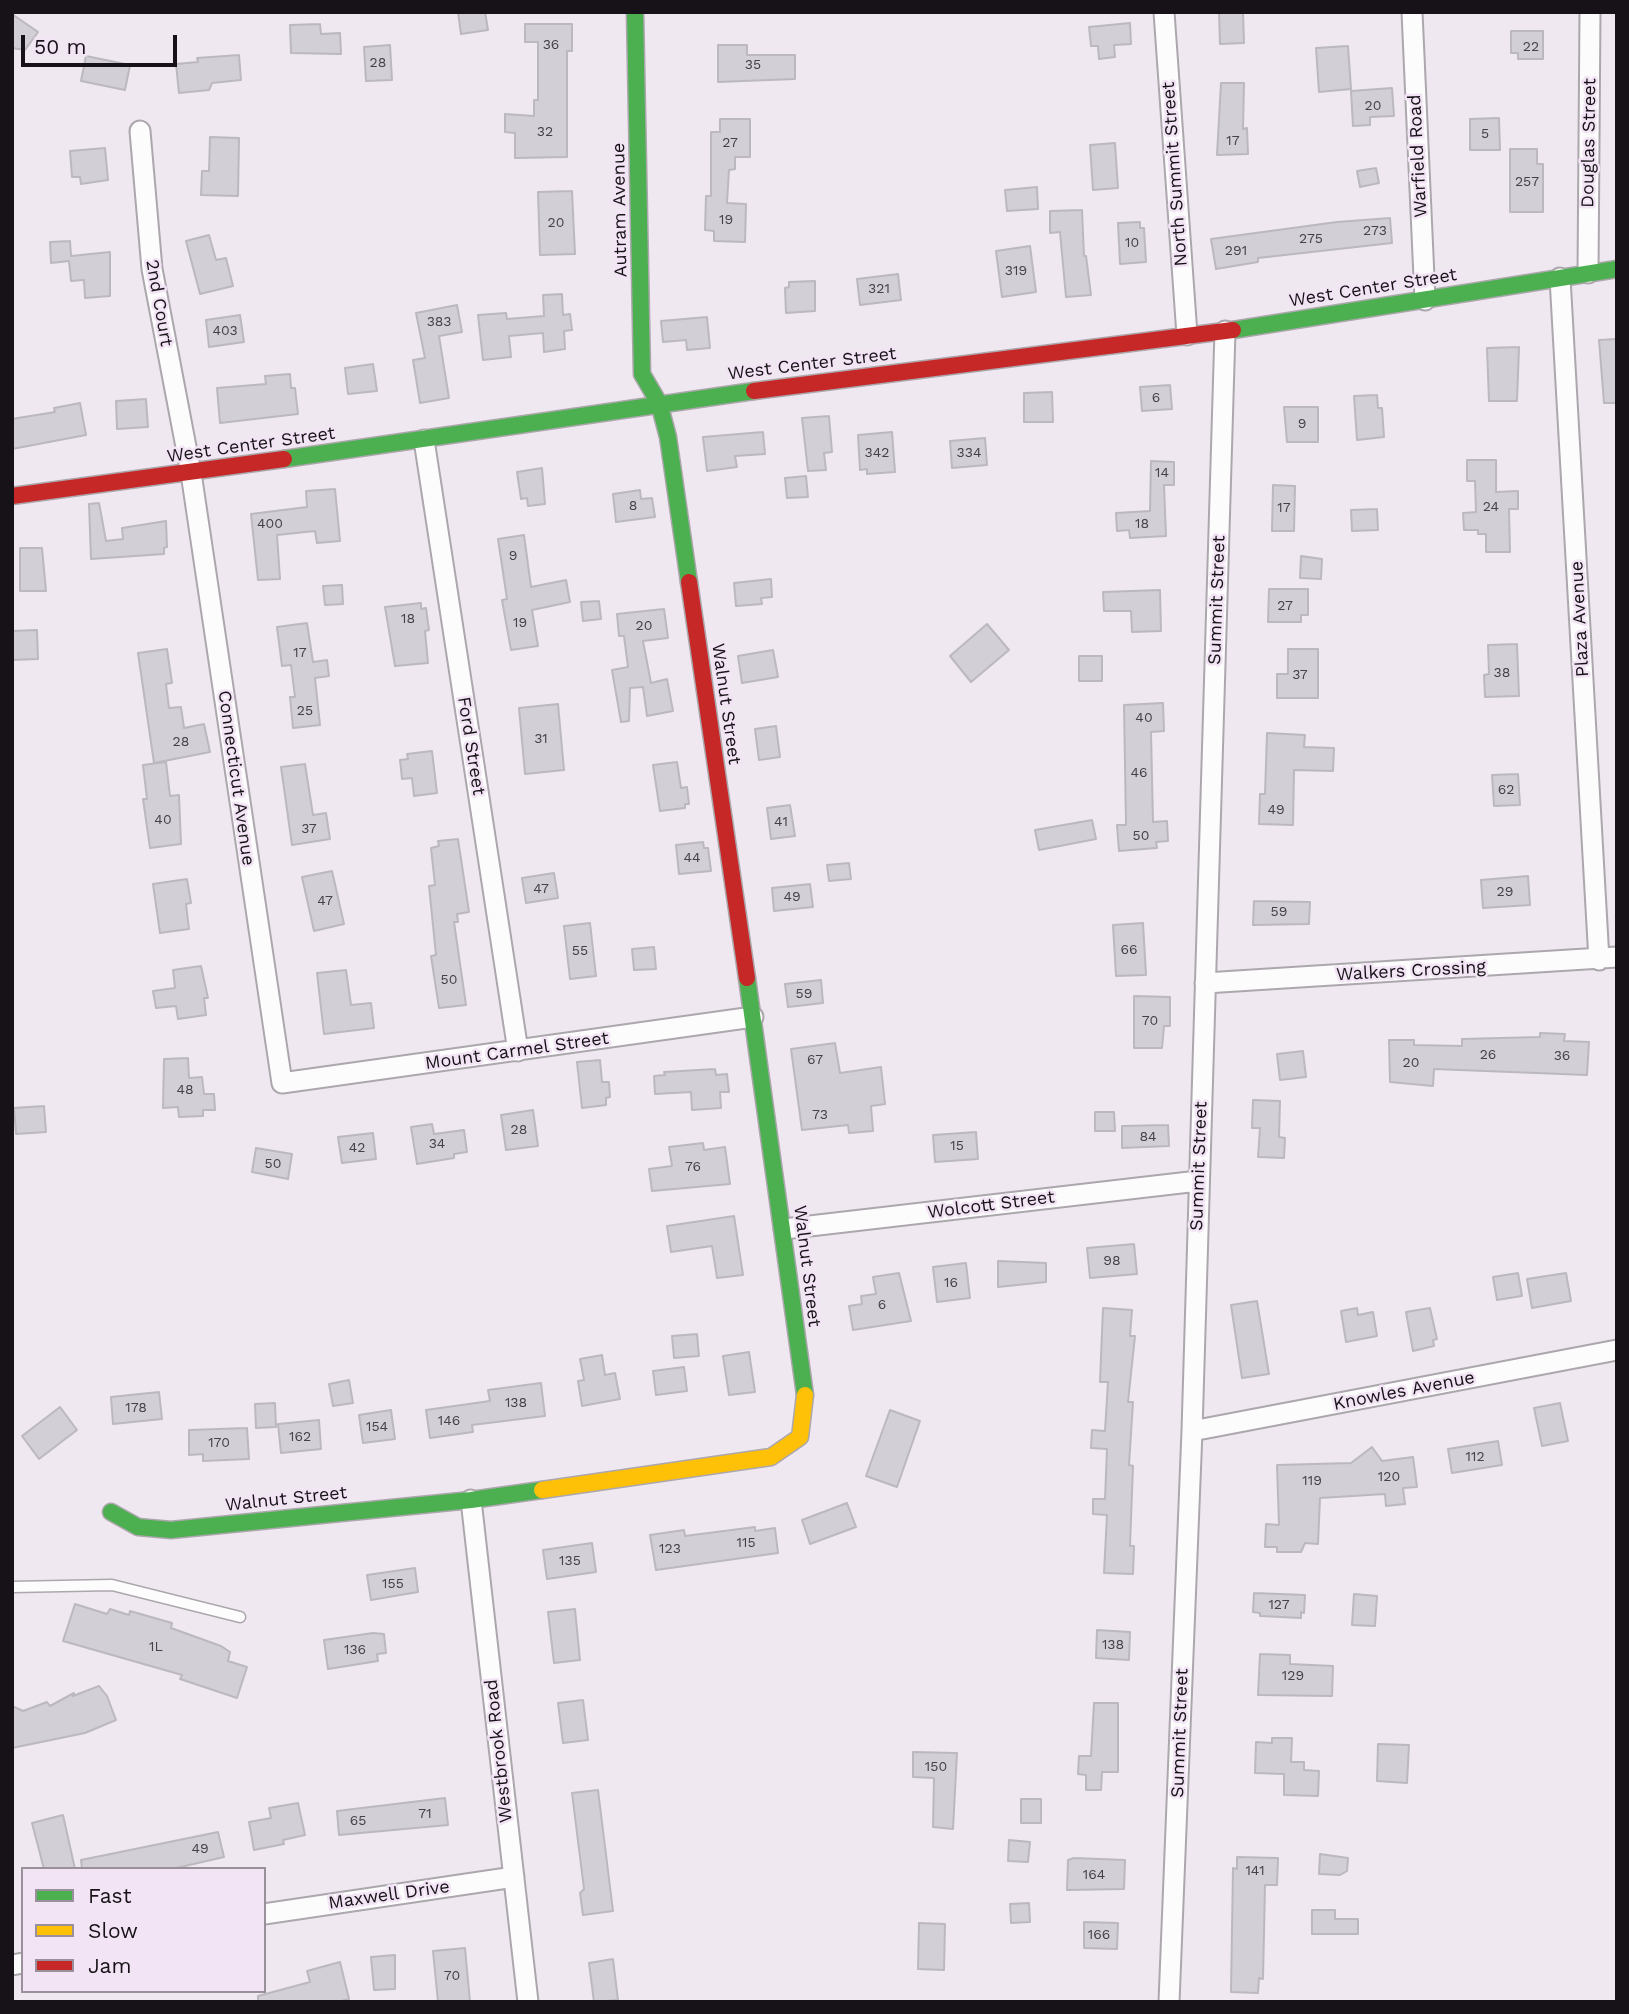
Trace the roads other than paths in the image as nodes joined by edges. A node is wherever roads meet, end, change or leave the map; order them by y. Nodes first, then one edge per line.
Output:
1 (635, 12) edge
2 (1164, 12) edge
3 (1412, 12) edge
4 (1590, 12) edge
5 (140, 131) dead end
6 (1617, 269) edge
7 (1588, 273) junction
8 (1560, 278) junction
9 (1425, 300) junction
10 (1225, 331) junction
11 (1187, 335) junction
12 (659, 403) junction
13 (424, 440) junction
14 (191, 473) junction
15 (12, 496) edge
16 (1608, 958) edge
17 (1205, 983) junction
18 (753, 1017) junction
19 (518, 1051) junction
20 (282, 1083) joint
21 (1198, 1181) junction
22 (784, 1229) junction
23 (1617, 1350) edge
24 (1192, 1431) junction
25 (471, 1500) junction
26 (111, 1512) dead end
27 (12, 1587) edge
28 (240, 1617) dead end
29 (514, 1877) junction
30 (266, 1914) edge
31 (528, 2002) edge
32 (1170, 2002) edge

1 - 12 street, Autram Avenue
2 - 11 street, North Summit Street
3 - 9 street, Warfield Road
4 - 7 street, Douglas Street
5 - 14 street, 2nd Court
6 - 7 street, West Center Street
7 - 8 street, West Center Street
8 - 9 street, West Center Street
8 - 16 street, Plaza Avenue
9 - 10 street, West Center Street
10 - 11 street, West Center Street
10 - 17 street, Summit Street
11 - 12 street, West Center Street
12 - 13 street, West Center Street
12 - 18 street, Walnut Street
13 - 14 street, West Center Street
13 - 19 street, Ford Street
14 - 15 street, West Center Street
14 - 20 street, Connecticut Avenue
16 - 17 street, Walkers Crossing
17 - 21 street, Summit Street
18 - 19 street, Mount Carmel Street
18 - 22 street, Walnut Street
19 - 20 street, Mount Carmel Street
21 - 22 street, Wolcott Street
21 - 24 street, Summit Street
22 - 25 street, Walnut Street
23 - 24 street, Knowles Avenue
24 - 32 street, Summit Street
25 - 26 street, Walnut Street
25 - 29 street, Westbrook Road
27 - 28 lane
29 - 30 street, Maxwell Drive
29 - 31 street, Westbrook Road

